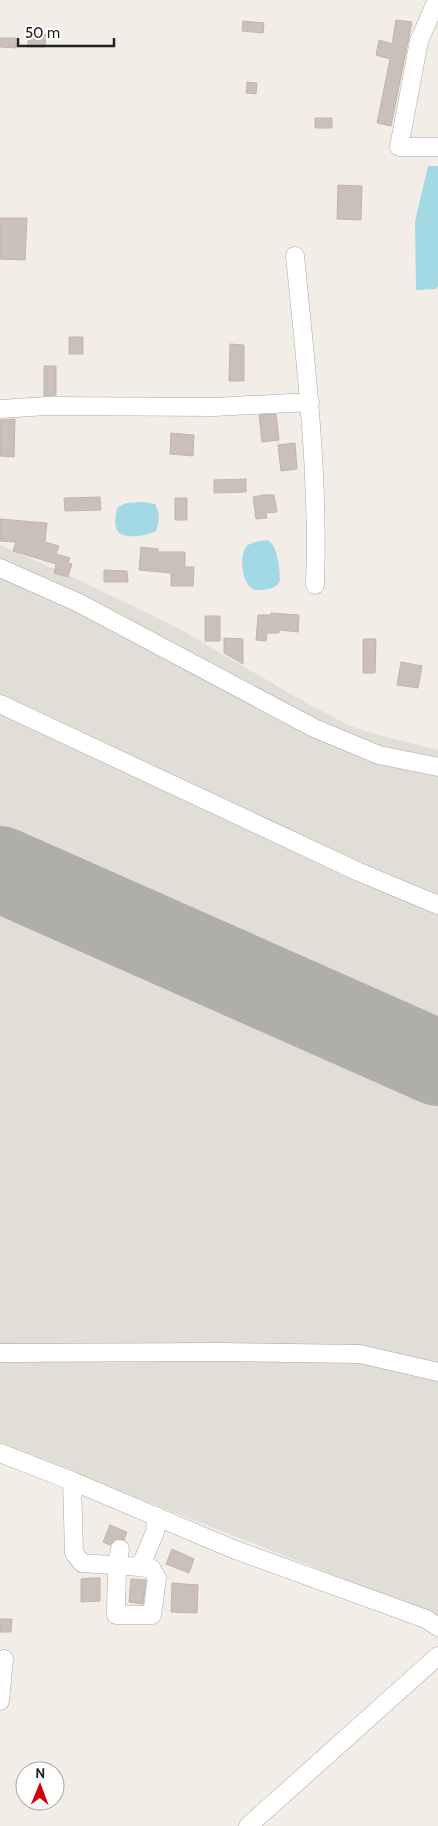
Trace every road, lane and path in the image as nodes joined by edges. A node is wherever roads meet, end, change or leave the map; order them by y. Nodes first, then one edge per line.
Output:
1 (436, 0) edge
2 (438, 147) edge
3 (295, 256) dead end
4 (310, 402) junction
5 (0, 409) edge
6 (0, 568) edge
7 (315, 585) dead end
8 (0, 704) edge
9 (438, 766) edge
10 (438, 905) edge
11 (0, 1353) edge
12 (438, 1372) edge
13 (0, 1453) edge
14 (72, 1481) junction
15 (156, 1516) junction
16 (119, 1557) junction
17 (140, 1567) junction
18 (438, 1627) edge
19 (438, 1656) edge
20 (4, 1659) dead end
21 (0, 1701) edge
22 (248, 1826) edge

1 - 2 street
3 - 4 street
4 - 5 street
4 - 7 street
6 - 9 street
8 - 10 street
11 - 12 street
13 - 14 street
14 - 15 street
14 - 16 street
15 - 17 street
15 - 18 street
16 - 17 street
16 - 17 street
19 - 22 street
20 - 21 street

